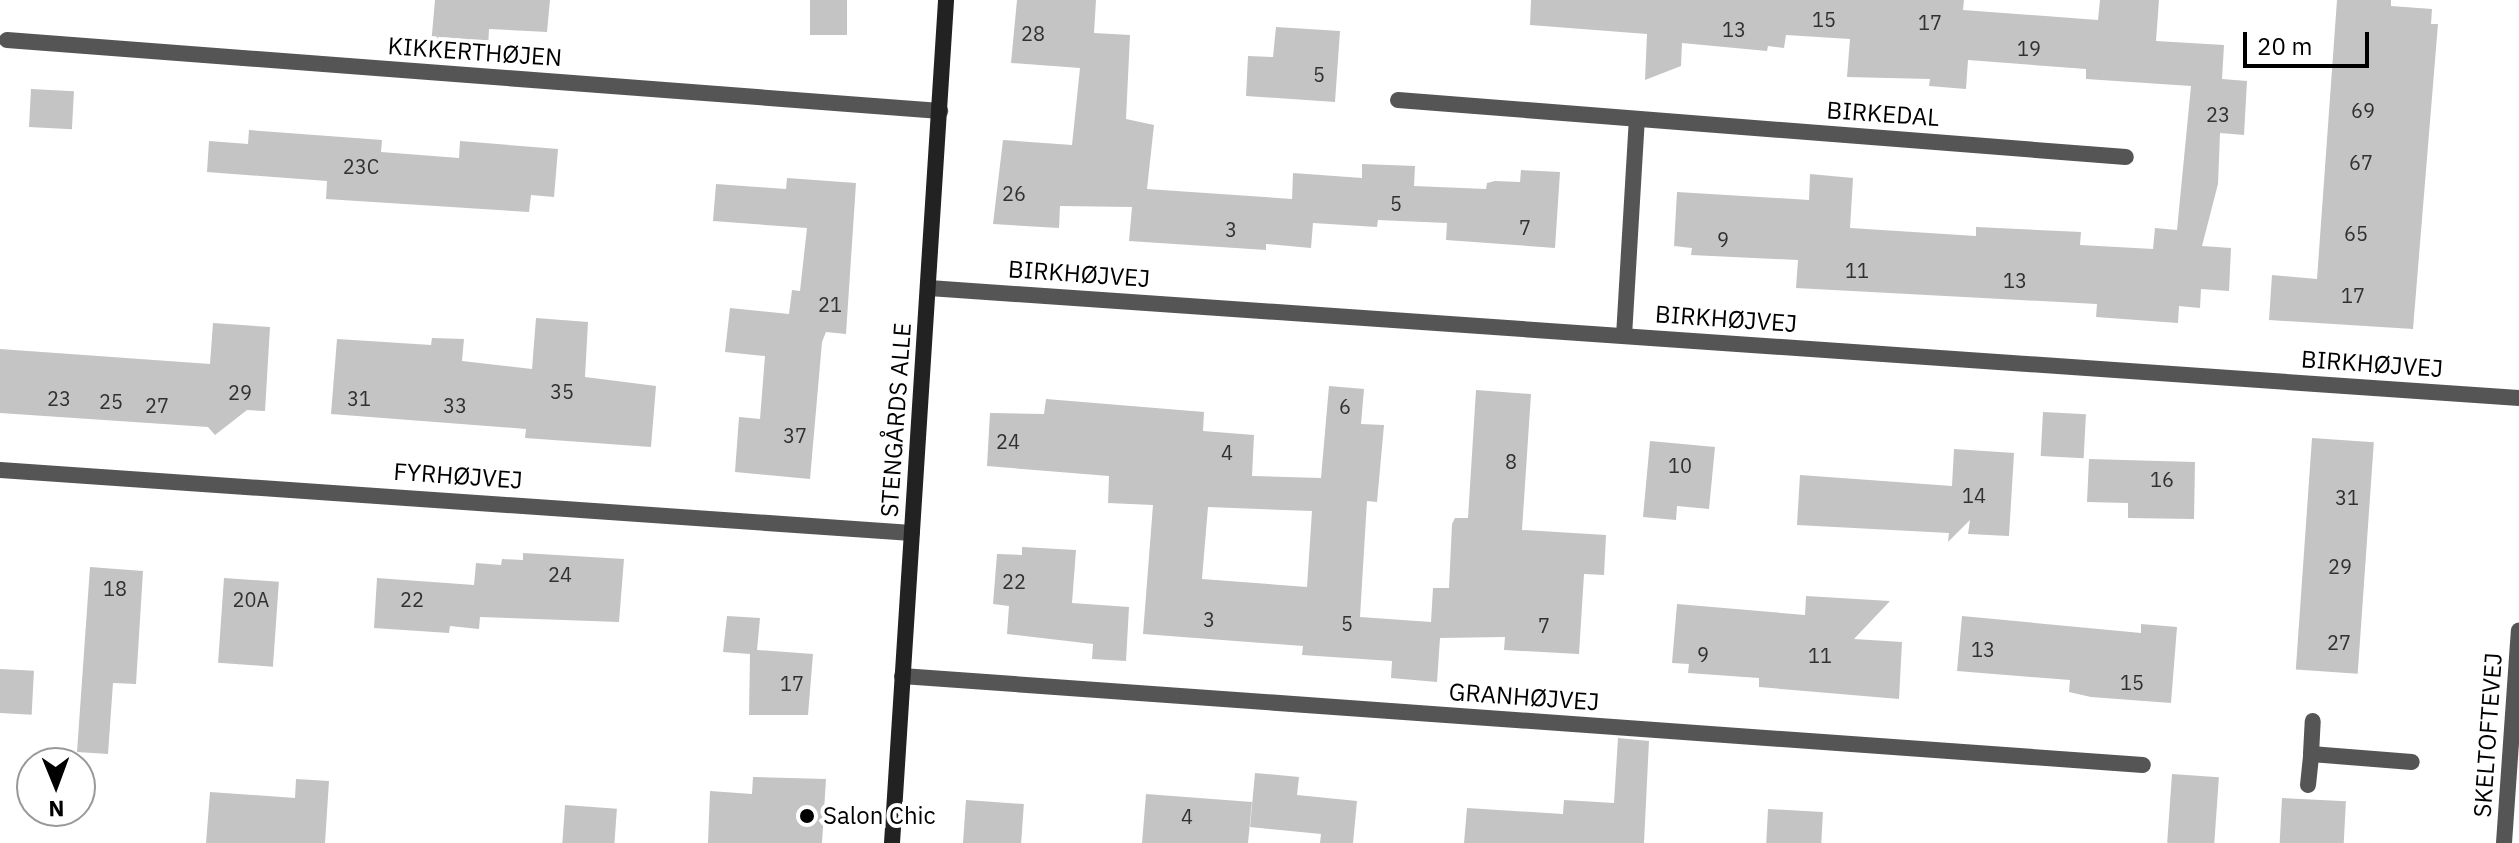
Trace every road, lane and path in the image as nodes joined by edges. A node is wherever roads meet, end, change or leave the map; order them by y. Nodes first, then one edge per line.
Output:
1 (946, 0) edge
2 (7, 40) dead end
3 (1398, 100) dead end
4 (940, 111) junction
5 (1637, 119) junction
6 (2126, 157) dead end
7 (929, 288) junction
8 (1624, 336) junction
9 (2519, 398) edge
10 (0, 470) edge
11 (912, 533) junction
12 (2519, 631) edge
13 (902, 676) junction
14 (2313, 721) dead end
15 (2311, 754) junction
16 (2412, 762) dead end
17 (2143, 765) dead end
18 (2308, 785) dead end
19 (892, 843) edge
20 (2504, 843) edge

1 - 4 street, STENGÅRDS ALLE
2 - 4 street, KIKKERTHØJEN
3 - 5 street, BIRKEDAL
4 - 7 street, STENGÅRDS ALLE
5 - 6 street, BIRKEDAL
5 - 8 street
7 - 8 street, BIRKHØJVEJ
7 - 11 street, STENGÅRDS ALLE
8 - 9 street, BIRKHØJVEJ
10 - 11 street, FYRHØJVEJ
11 - 13 street, STENGÅRDS ALLE
12 - 20 street, SKELTOFTEVEJ
13 - 17 street, GRANHØJVEJ
13 - 19 street, STENGÅRDS ALLE
14 - 15 street
15 - 16 street
15 - 18 street

